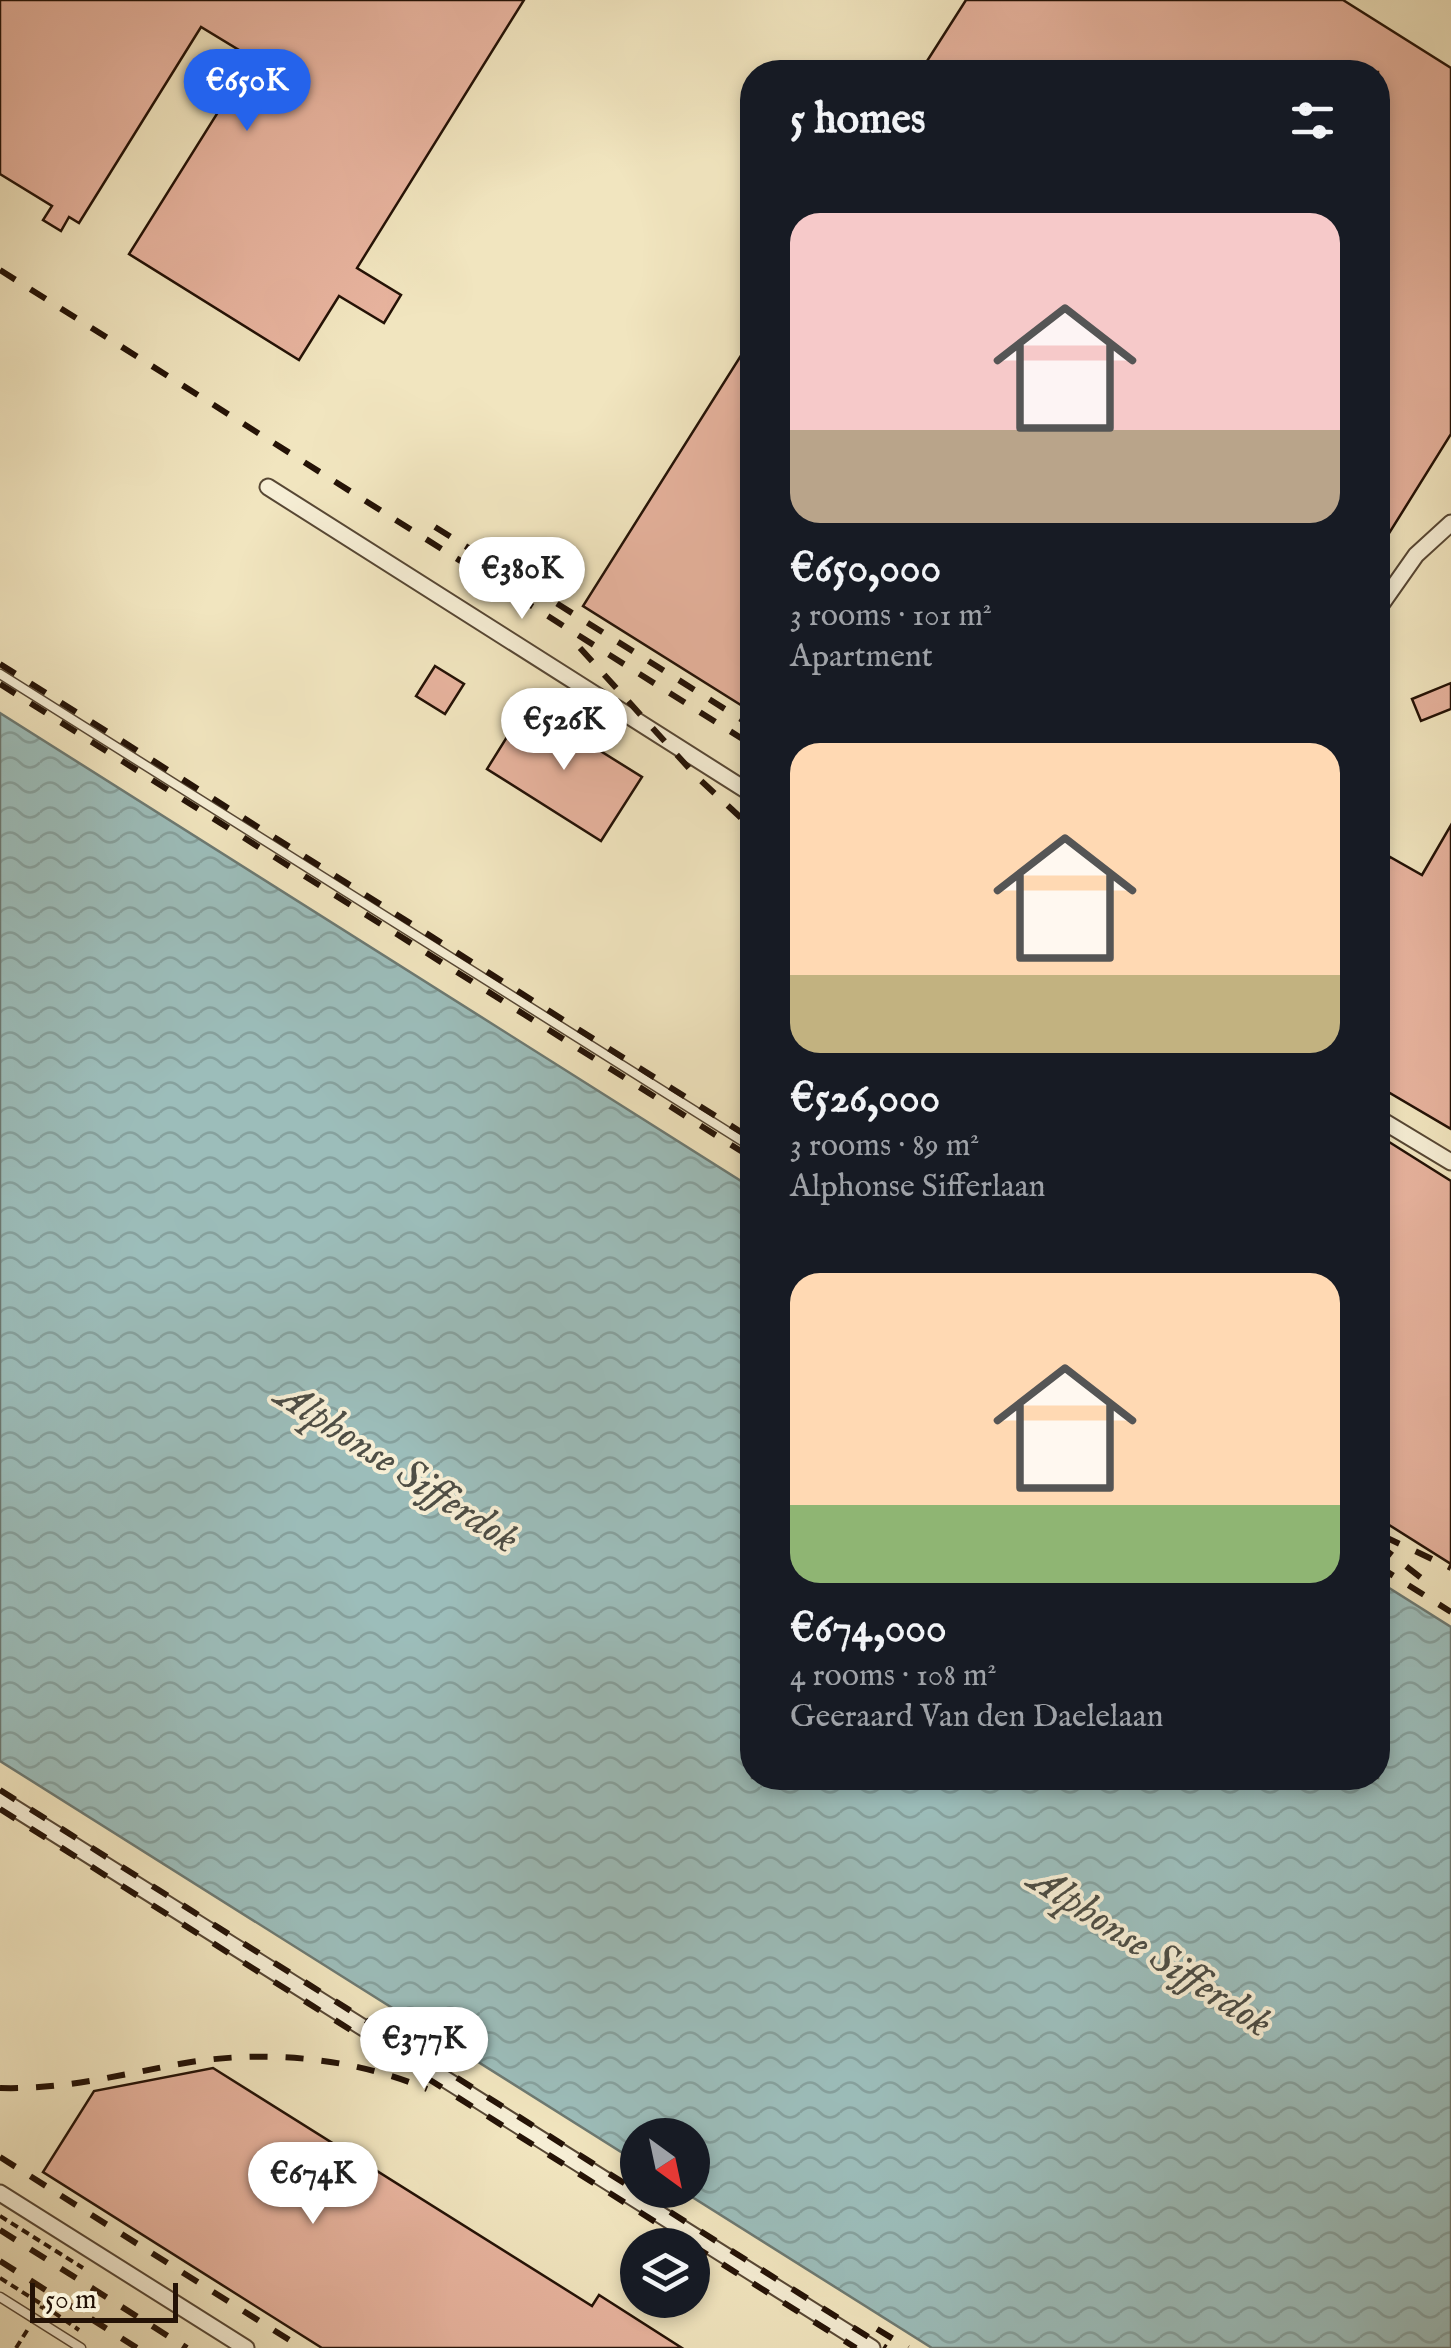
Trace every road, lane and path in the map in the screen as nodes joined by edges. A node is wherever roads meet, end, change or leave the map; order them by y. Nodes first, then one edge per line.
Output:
1 (268, 487) dead end
2 (1451, 523) edge
3 (1390, 592) edge
4 (0, 674) edge
5 (740, 786) edge
6 (1390, 1125) edge
7 (740, 1138) edge
8 (1451, 1162) edge
9 (0, 1798) edge
10 (0, 2193) edge
11 (0, 2297) edge
12 (81, 2348) edge
13 (246, 2348) edge
14 (872, 2348) edge

1 - 5 street
2 - 3 street
4 - 7 lane
6 - 8 street
9 - 14 street
10 - 13 street
11 - 12 lane

